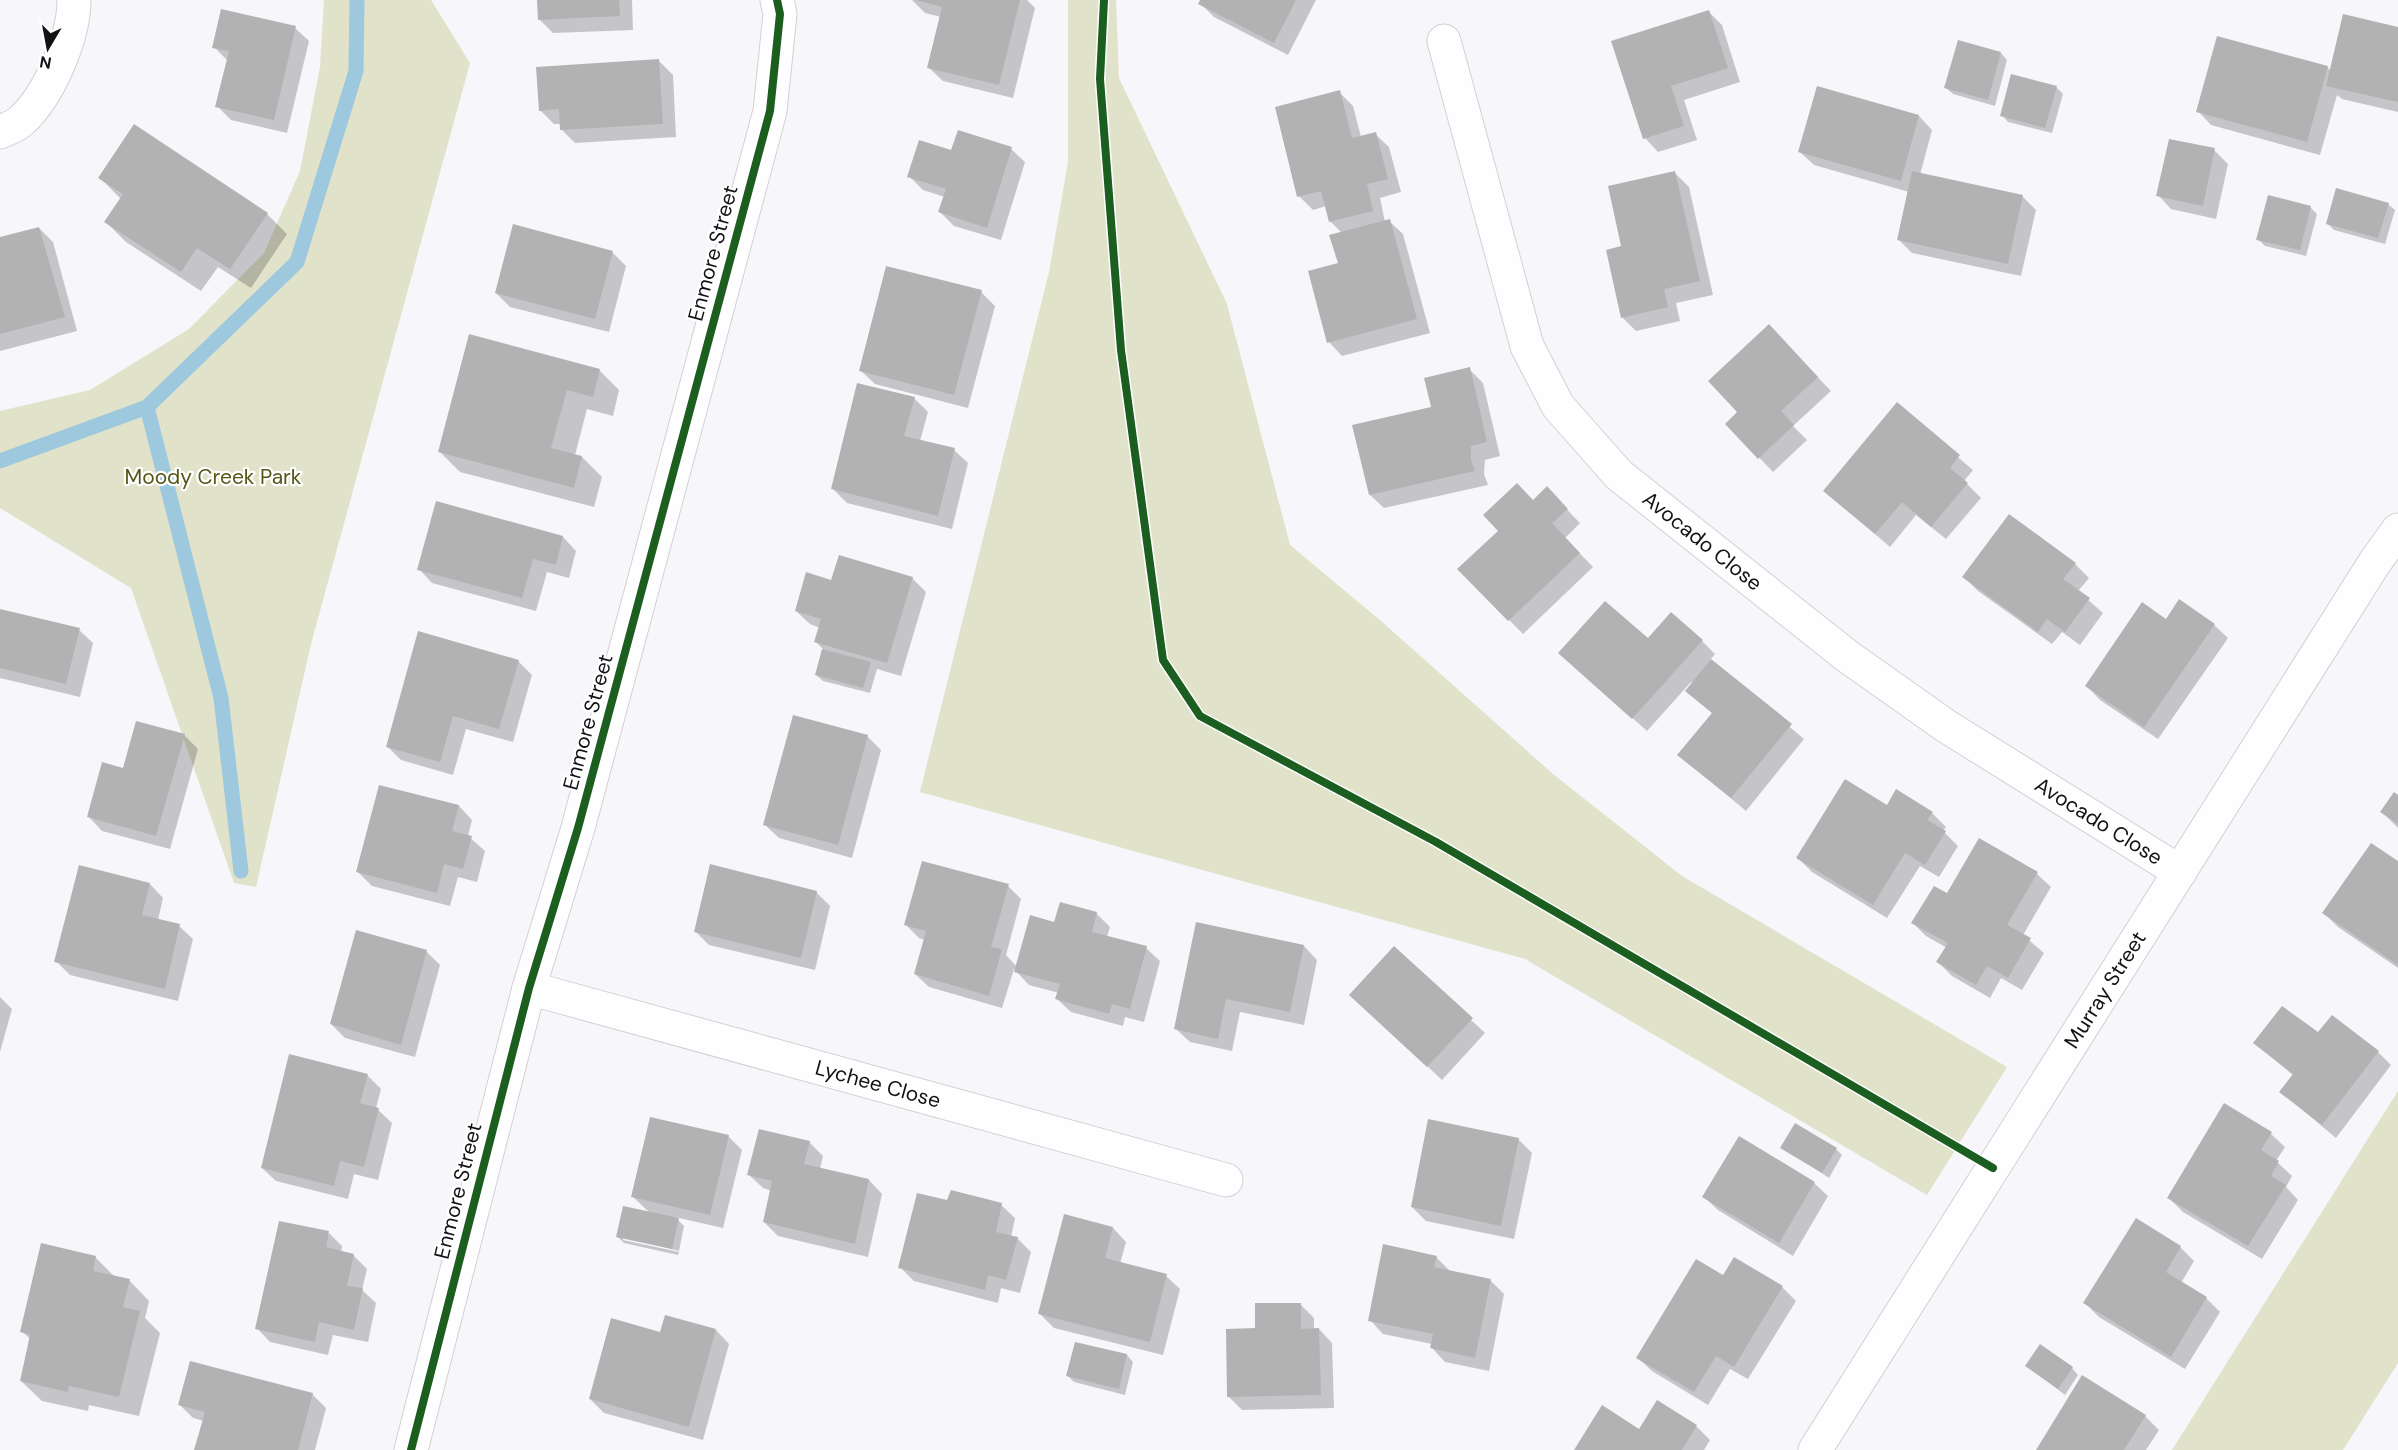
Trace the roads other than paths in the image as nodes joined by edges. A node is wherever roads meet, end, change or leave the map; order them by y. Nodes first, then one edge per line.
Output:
1 (74, 0) edge
2 (777, 0) edge
3 (1444, 41) dead end
4 (0, 132) edge
5 (2398, 530) edge
6 (2180, 872) junction
7 (529, 988) junction
8 (1226, 1180) dead end
9 (411, 1450) edge
10 (1815, 1450) edge

1 - 4 street
2 - 7 street, Enmore Street
3 - 6 street, Avocado Close
5 - 6 street, Murray Street
6 - 10 street, Murray Street
7 - 8 street, Lychee Close
7 - 9 street, Enmore Street

